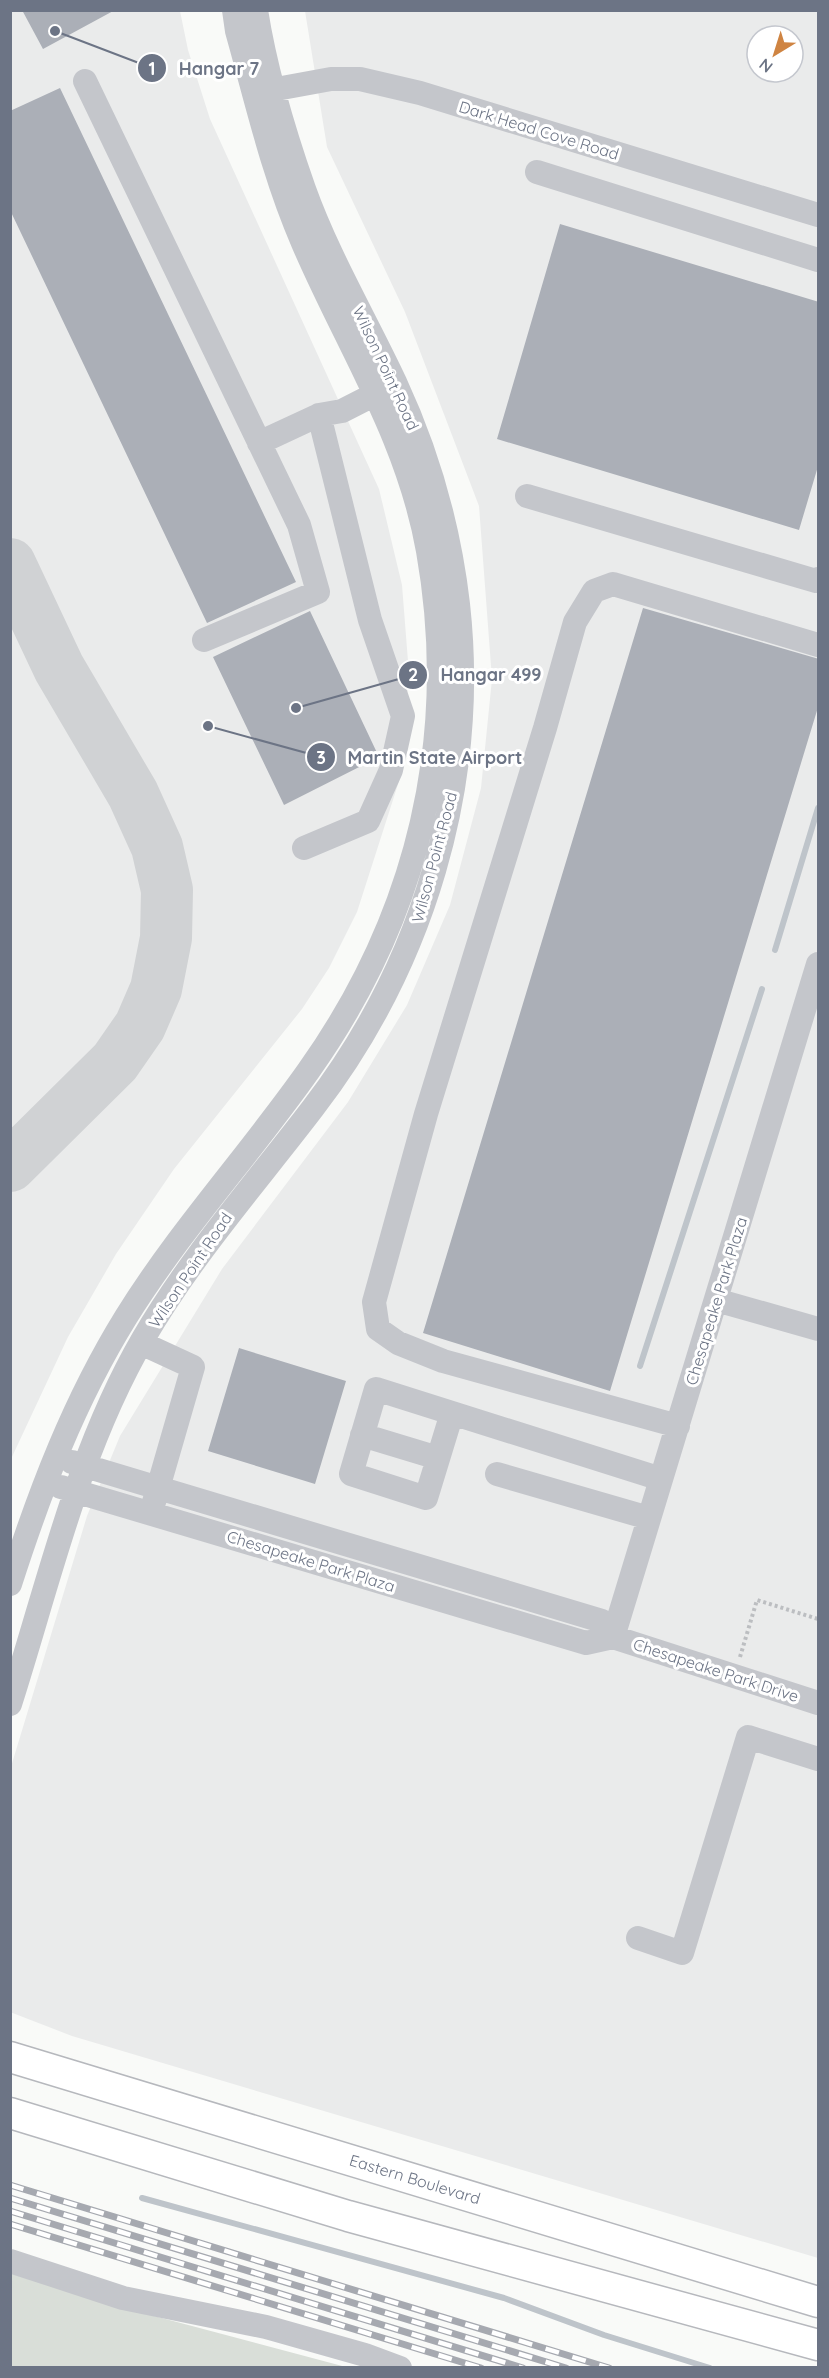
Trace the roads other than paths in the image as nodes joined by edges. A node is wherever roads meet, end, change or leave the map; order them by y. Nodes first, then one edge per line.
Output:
1 (234, 10) edge
2 (256, 10) edge
3 (85, 81) dead end
4 (265, 91) junction
5 (537, 172) dead end
6 (819, 215) edge
7 (819, 260) edge
8 (386, 388) junction
9 (319, 414) junction
10 (259, 444) junction
11 (527, 496) dead end
12 (819, 579) edge
13 (204, 640) dead end
14 (819, 645) edge
15 (304, 848) dead end
16 (819, 964) edge
17 (716, 1300) junction
18 (819, 1329) edge
19 (141, 1342) junction
20 (452, 1413) junction
21 (678, 1426) junction
22 (362, 1436) junction
23 (55, 1457) junction
24 (438, 1458) junction
25 (85, 1465) junction
26 (497, 1474) dead end
27 (661, 1479) junction
28 (45, 1482) junction
29 (159, 1486) junction
30 (76, 1491) junction
31 (151, 1513) junction
32 (650, 1518) junction
33 (10, 1584) edge
34 (613, 1637) junction
35 (819, 1703) edge
36 (10, 1704) edge
37 (819, 1759) edge
38 (638, 1938) dead end
39 (10, 2043) edge
40 (10, 2057) edge
41 (114, 2088) junction
42 (10, 2114) edge
43 (10, 2261) edge
44 (819, 2302) edge
45 (763, 2329) junction
46 (819, 2334) edge
47 (819, 2345) edge
48 (400, 2367) edge

1 - 4 street, Wilson Point Road
2 - 4 street, Wilson Point Road
3 - 10 street
4 - 6 street, Dark Head Cove Road
4 - 8 street, Wilson Point Road
5 - 7 street
8 - 9 street
8 - 19 street, Wilson Point Road
8 - 23 street, Wilson Point Road
9 - 10 street
9 - 15 street
10 - 13 street
11 - 12 street
14 - 21 street
16 - 17 street, Chesapeake Park Plaza
17 - 18 street
17 - 21 street, Chesapeake Park Plaza
19 - 25 street, Wilson Point Road
19 - 29 street
20 - 22 street
20 - 24 street
20 - 27 street
21 - 27 street, Chesapeake Park Plaza
22 - 24 street
22 - 24 street
23 - 25 street, Chesapeake Park Plaza
23 - 28 street, Wilson Point Road
25 - 29 street, Chesapeake Park Plaza
25 - 30 street, Wilson Point Road
26 - 32 street
27 - 32 street, Chesapeake Park Plaza
28 - 30 street, Chesapeake Park Plaza
28 - 33 street, Wilson Point Road
29 - 31 street
29 - 34 street, Chesapeake Park Plaza
30 - 31 street, Chesapeake Park Plaza
30 - 36 street, Wilson Point Road
31 - 34 street, Chesapeake Park Plaza
32 - 34 street, Chesapeake Park Plaza
34 - 35 street, Chesapeake Park Drive
37 - 38 street
39 - 41 main road
40 - 41 main road, Eastern Boulevard
41 - 44 main road, Eastern Boulevard
42 - 45 main road
43 - 48 street
45 - 46 main road
45 - 47 main road

